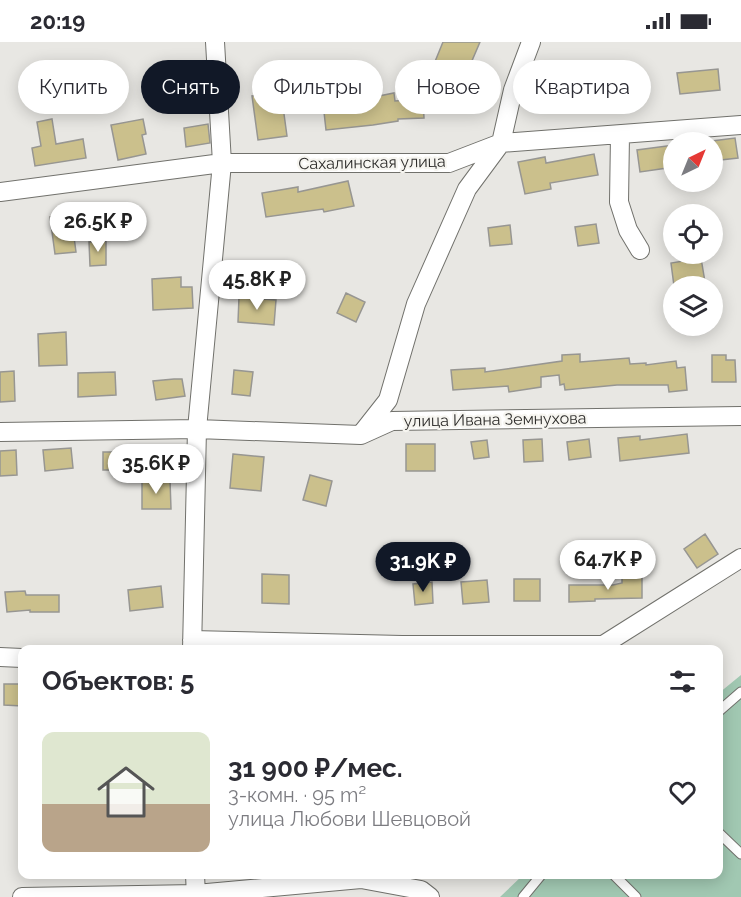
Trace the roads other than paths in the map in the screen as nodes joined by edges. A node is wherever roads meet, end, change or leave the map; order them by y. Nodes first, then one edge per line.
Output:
1 (215, 42) edge
2 (531, 42) edge
3 (741, 125) edge
4 (620, 135) junction
5 (501, 143) junction
6 (222, 163) junction
7 (0, 192) edge
8 (640, 250) dead end
9 (741, 416) edge
10 (197, 429) junction
11 (0, 432) edge
12 (361, 435) junction
13 (741, 558) edge
14 (192, 645) edge
15 (0, 657) edge
16 (18, 658) edge
17 (741, 692) edge
18 (723, 708) edge
19 (723, 837) edge
20 (741, 854) edge
21 (195, 879) edge
22 (538, 879) edge
23 (618, 879) edge
24 (196, 895) edge
25 (22, 897) edge
26 (430, 897) edge
27 (523, 897) edge
28 (636, 897) edge

1 - 6 street
2 - 5 street
3 - 4 street, Сахалинская улица
4 - 5 street, Сахалинская улица
4 - 8 street
5 - 6 street, Сахалинская улица
5 - 12 street
6 - 7 street, Сахалинская улица
6 - 10 street
9 - 12 street, улица Ивана Земнухова
10 - 11 street, улица Ивана Земнухова
10 - 12 street, улица Ивана Земнухова
10 - 14 street
13 - 14 street
15 - 16 street
17 - 18 lane
19 - 20 lane
21 - 24 street
22 - 27 lane
23 - 28 lane
24 - 25 street
24 - 26 street

